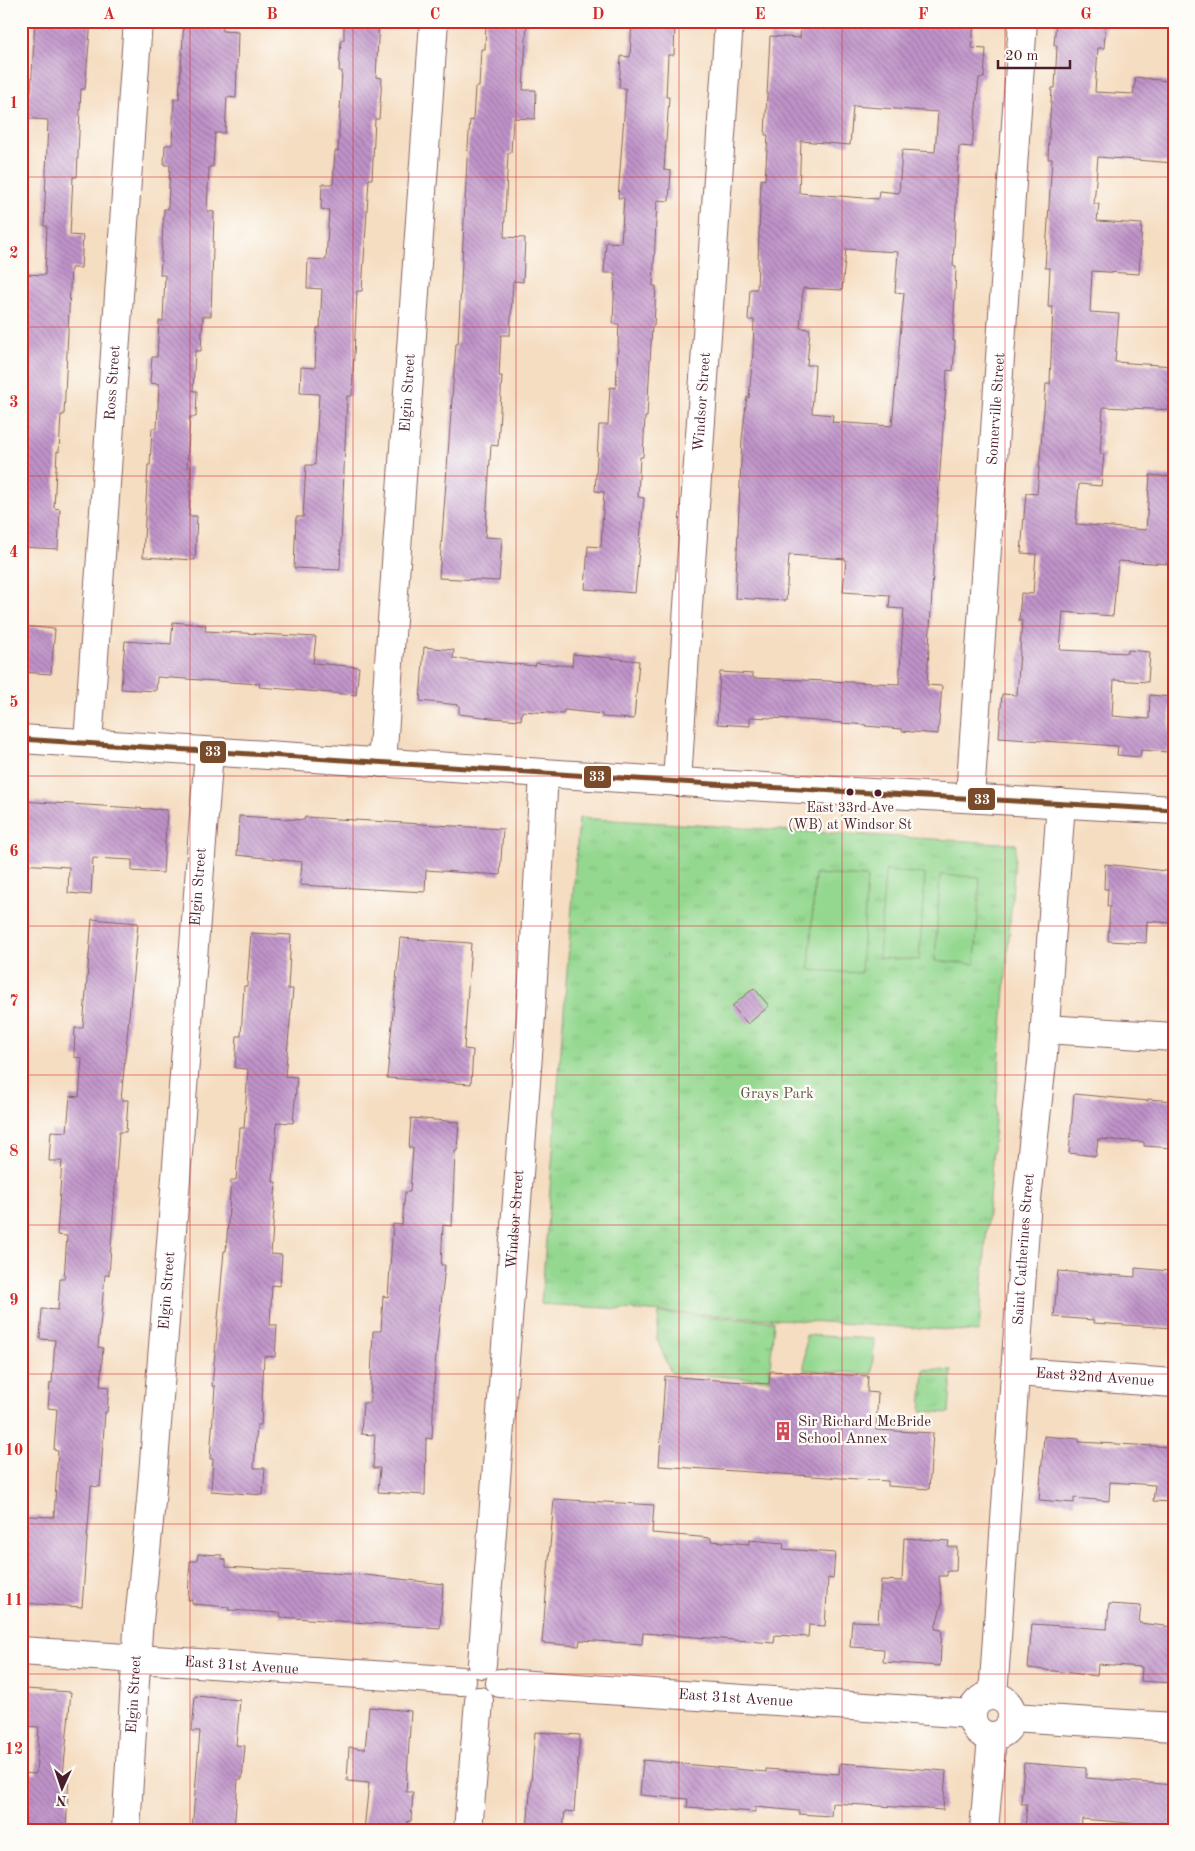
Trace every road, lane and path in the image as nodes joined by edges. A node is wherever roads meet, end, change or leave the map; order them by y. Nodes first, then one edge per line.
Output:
1 (138, 21) edge
2 (434, 21) edge
3 (729, 21) edge
4 (1023, 21) edge
5 (21, 739) edge
6 (88, 744) junction
7 (209, 752) junction
8 (382, 763) junction
9 (544, 773) junction
10 (678, 782) junction
11 (970, 797) junction
12 (1061, 803) junction
13 (1174, 810) edge
14 (1045, 1029) junction
15 (1174, 1038) edge
16 (1016, 1372) junction
17 (1174, 1383) edge
18 (21, 1651) edge
19 (136, 1658) junction
20 (481, 1682) junction
21 (993, 1696) junction
22 (972, 1714) junction
23 (1012, 1717) junction
24 (1174, 1727) edge
25 (992, 1736) junction
26 (126, 1830) edge
27 (468, 1830) edge
28 (984, 1830) edge

1 - 6 street, Ross Street
2 - 8 street, Elgin Street
3 - 10 street, Windsor Street
4 - 11 street, Somerville Street
5 - 6 street
6 - 7 street
7 - 8 street
7 - 19 street, Elgin Street
8 - 9 street
9 - 10 street
9 - 20 street, Windsor Street
10 - 11 street
11 - 12 street
12 - 13 street
12 - 14 street, Saint Catherines Street
14 - 15 street
14 - 16 street, Saint Catherines Street
16 - 17 street, East 32nd Avenue
16 - 21 street, Saint Catherines Street
18 - 19 street, East 31st Avenue
19 - 20 street, East 31st Avenue
19 - 26 street, Elgin Street
20 - 22 street, East 31st Avenue
20 - 27 street, Windsor Street
21 - 22 street
21 - 23 street
22 - 25 street
23 - 24 street
23 - 25 street
25 - 28 street

